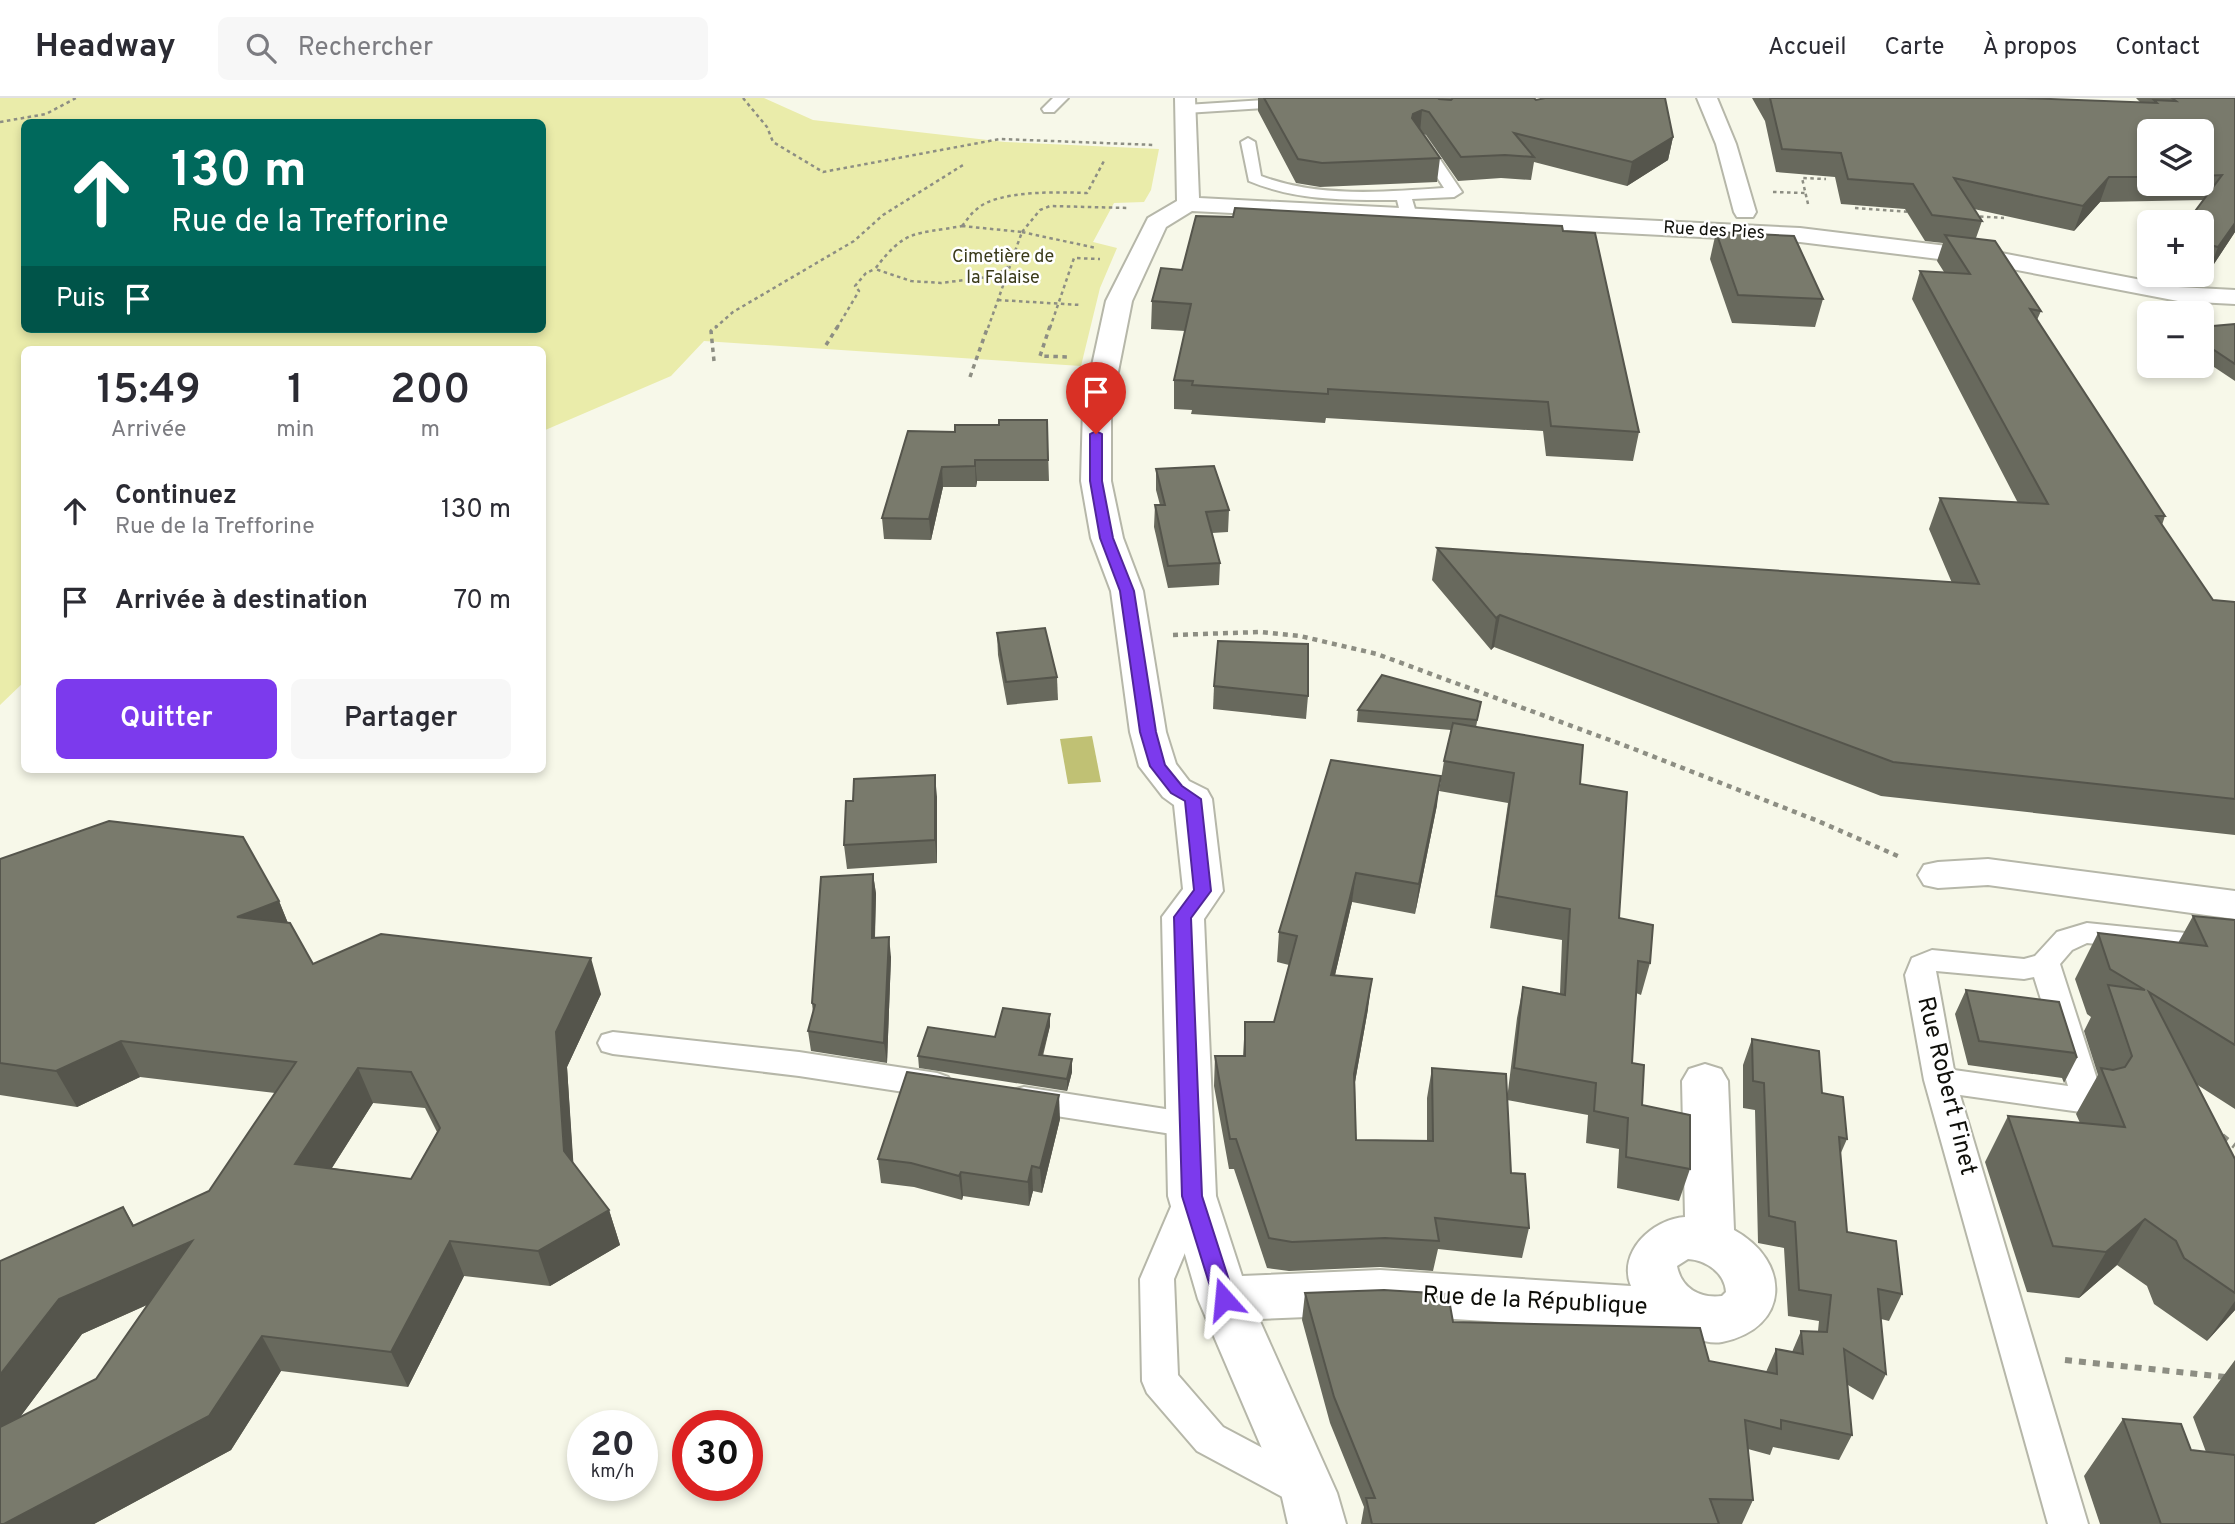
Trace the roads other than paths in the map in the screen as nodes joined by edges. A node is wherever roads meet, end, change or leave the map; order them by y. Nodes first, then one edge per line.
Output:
1 (1061, 98) edge
2 (1361, 98) edge
3 (1707, 98) edge
4 (1185, 103) edge
5 (1049, 109) dead end
6 (1419, 139) edge
7 (1248, 142) dead end
8 (1188, 204) junction
9 (1406, 206) junction
10 (1740, 222) junction
11 (2231, 299) edge
12 (1938, 875) dead end
13 (2235, 905) edge
14 (2235, 948) edge
15 (2045, 964) junction
16 (613, 1043) dead end
17 (1940, 1080) junction
18 (1705, 1081) dead end
19 (961, 1089) edge
20 (1002, 1096) edge
21 (1191, 1125) junction
22 (1192, 1196) junction
23 (1710, 1241) junction
24 (1224, 1299) junction
25 (1677, 1309) junction
26 (1313, 1509) edge
27 (2068, 1524) edge

1 - 5 lane
2 - 4 lane
3 - 10 street
4 - 8 street
6 - 9 lane
7 - 9 lane
8 - 9 street, Rue des Pies
8 - 21 street
9 - 10 street, Rue des Pies
10 - 11 street, Rue des Pies
12 - 13 street
14 - 15 lane
15 - 17 lane, Rue Robert Finet
15 - 17 lane
16 - 19 lane
17 - 27 lane, Rue Robert Finet
18 - 23 street
20 - 21 lane
21 - 22 street
22 - 24 street
22 - 26 lane
23 - 25 street, Rue de la République
23 - 25 street, Rue de la République
24 - 25 street, Rue de la République
24 - 26 street

